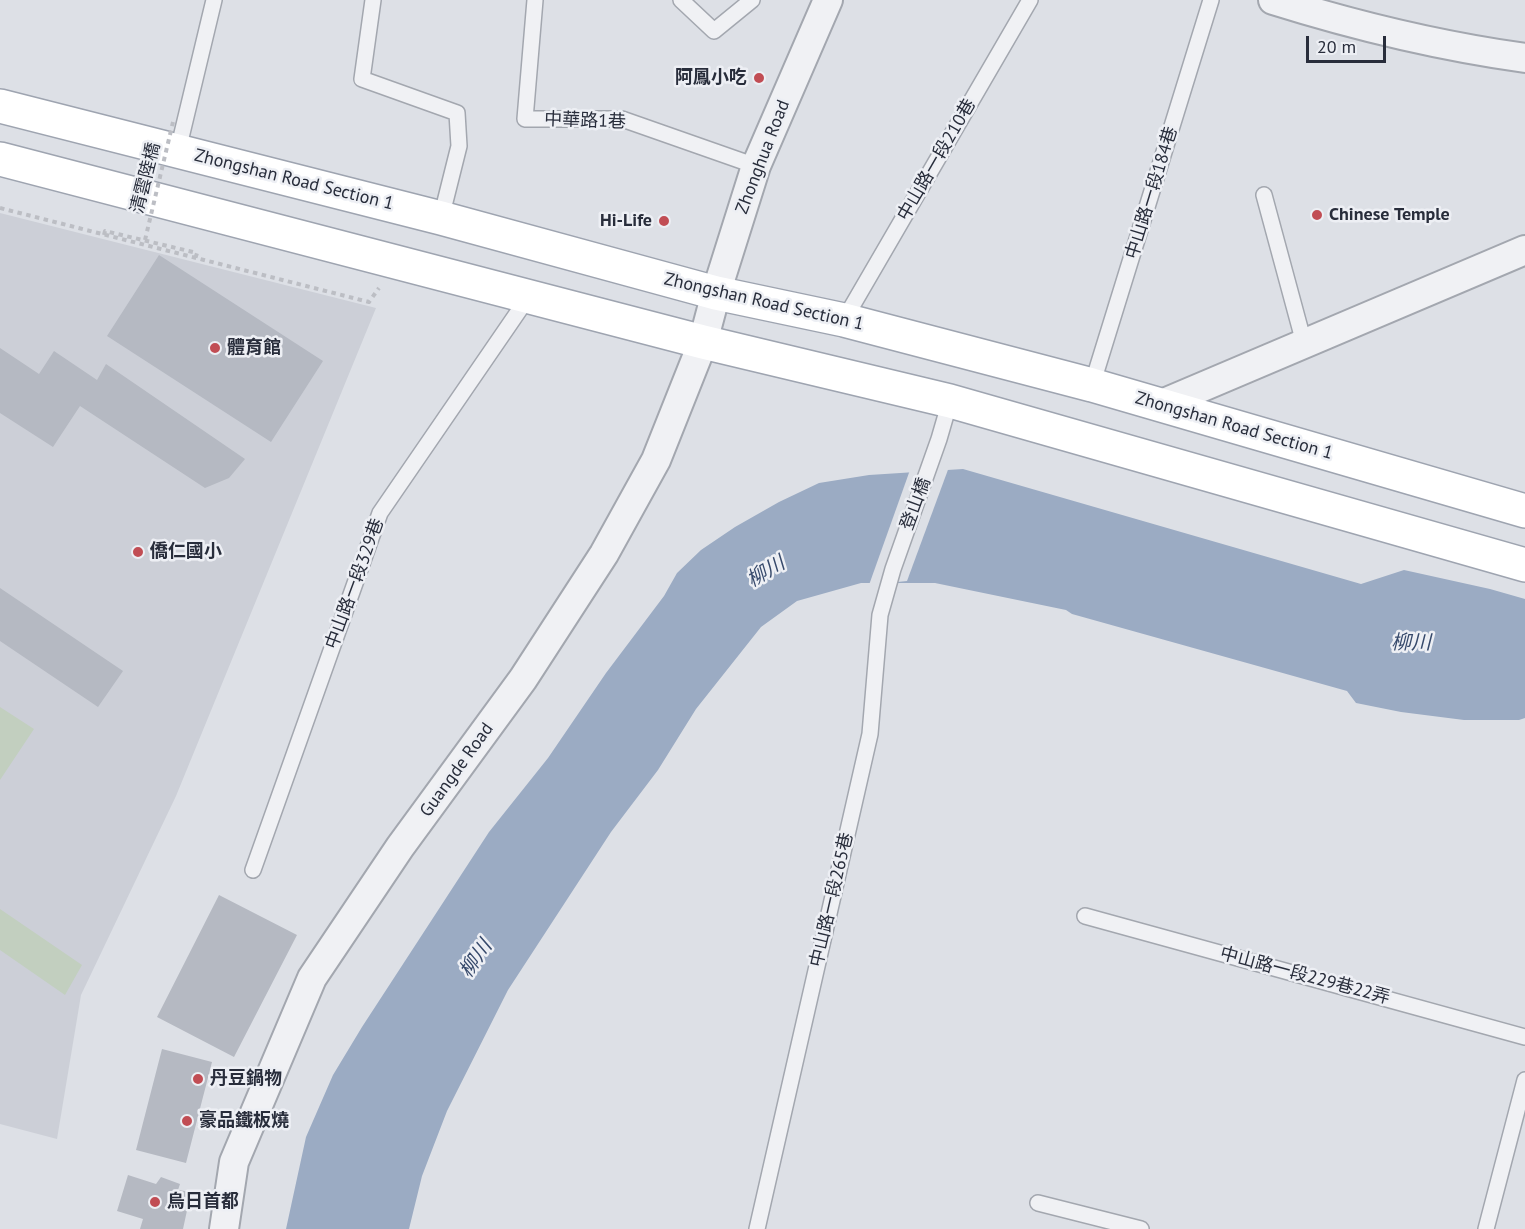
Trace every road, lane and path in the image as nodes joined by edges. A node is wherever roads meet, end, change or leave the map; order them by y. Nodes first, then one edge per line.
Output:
1 (214, 0) edge
2 (373, 0) edge
3 (535, 0) edge
4 (681, 0) edge
5 (752, 0) edge
6 (828, 0) edge
7 (1030, 0) edge
8 (1211, 0) edge
9 (1273, 0) edge
10 (1525, 58) edge
11 (0, 106) edge
12 (176, 136) junction
13 (0, 159) edge
14 (756, 166) junction
15 (1264, 195) dead end
16 (0, 208) edge
17 (441, 218) junction
18 (104, 235) junction
19 (145, 240) junction
20 (1525, 249) edge
21 (195, 259) junction
22 (396, 262) junction
23 (530, 296) junction
24 (709, 318) junction
25 (843, 320) junction
26 (1304, 343) junction
27 (1092, 385) junction
28 (950, 401) junction
29 (1162, 404) junction
30 (1525, 511) edge
31 (1525, 565) edge
32 (893, 569) joint
33 (253, 870) dead end
34 (1085, 916) dead end
35 (1525, 1037) edge
36 (1525, 1080) edge
37 (1518, 1134) edge
38 (1038, 1203) dead end
39 (225, 1229) edge
40 (757, 1229) edge
41 (1142, 1229) edge
42 (1486, 1229) edge

1 - 12 lane
2 - 17 lane
3 - 14 lane, 中華路1巷
4 - 5 lane
6 - 14 street, Zhonghua Road
7 - 25 lane, 中山路一段210巷
8 - 27 lane, 中山路一段184巷
9 - 10 street
11 - 12 main road, Zhongshan Road Section 1
12 - 17 main road, Zhongshan Road Section 1
12 - 19 path, 清雲陸橋, bridge
13 - 22 main road, Zhongshan Road Section 1
14 - 24 street, Zhonghua Road
15 - 26 lane
16 - 18 path
17 - 24 main road, Zhongshan Road Section 1
18 - 19 path
18 - 21 path
19 - 21 path
20 - 26 street
21 - 22 path
22 - 23 main road, Zhongshan Road Section 1
23 - 24 main road, Zhongshan Road Section 1
23 - 33 lane, 中山路一段329巷
24 - 25 main road, Zhongshan Road Section 1
24 - 28 main road, Zhongshan Road Section 1
24 - 39 street, Guangde Road
25 - 27 main road, Zhongshan Road Section 1
26 - 29 street
27 - 29 main road, Zhongshan Road Section 1
28 - 31 main road, Zhongshan Road Section 1
28 - 32 lane, 登山橋
29 - 30 main road, Zhongshan Road Section 1
32 - 40 lane, 中山路一段265巷
34 - 35 lane, 中山路一段229巷22弄
36 - 37 lane
37 - 42 lane
38 - 41 lane

